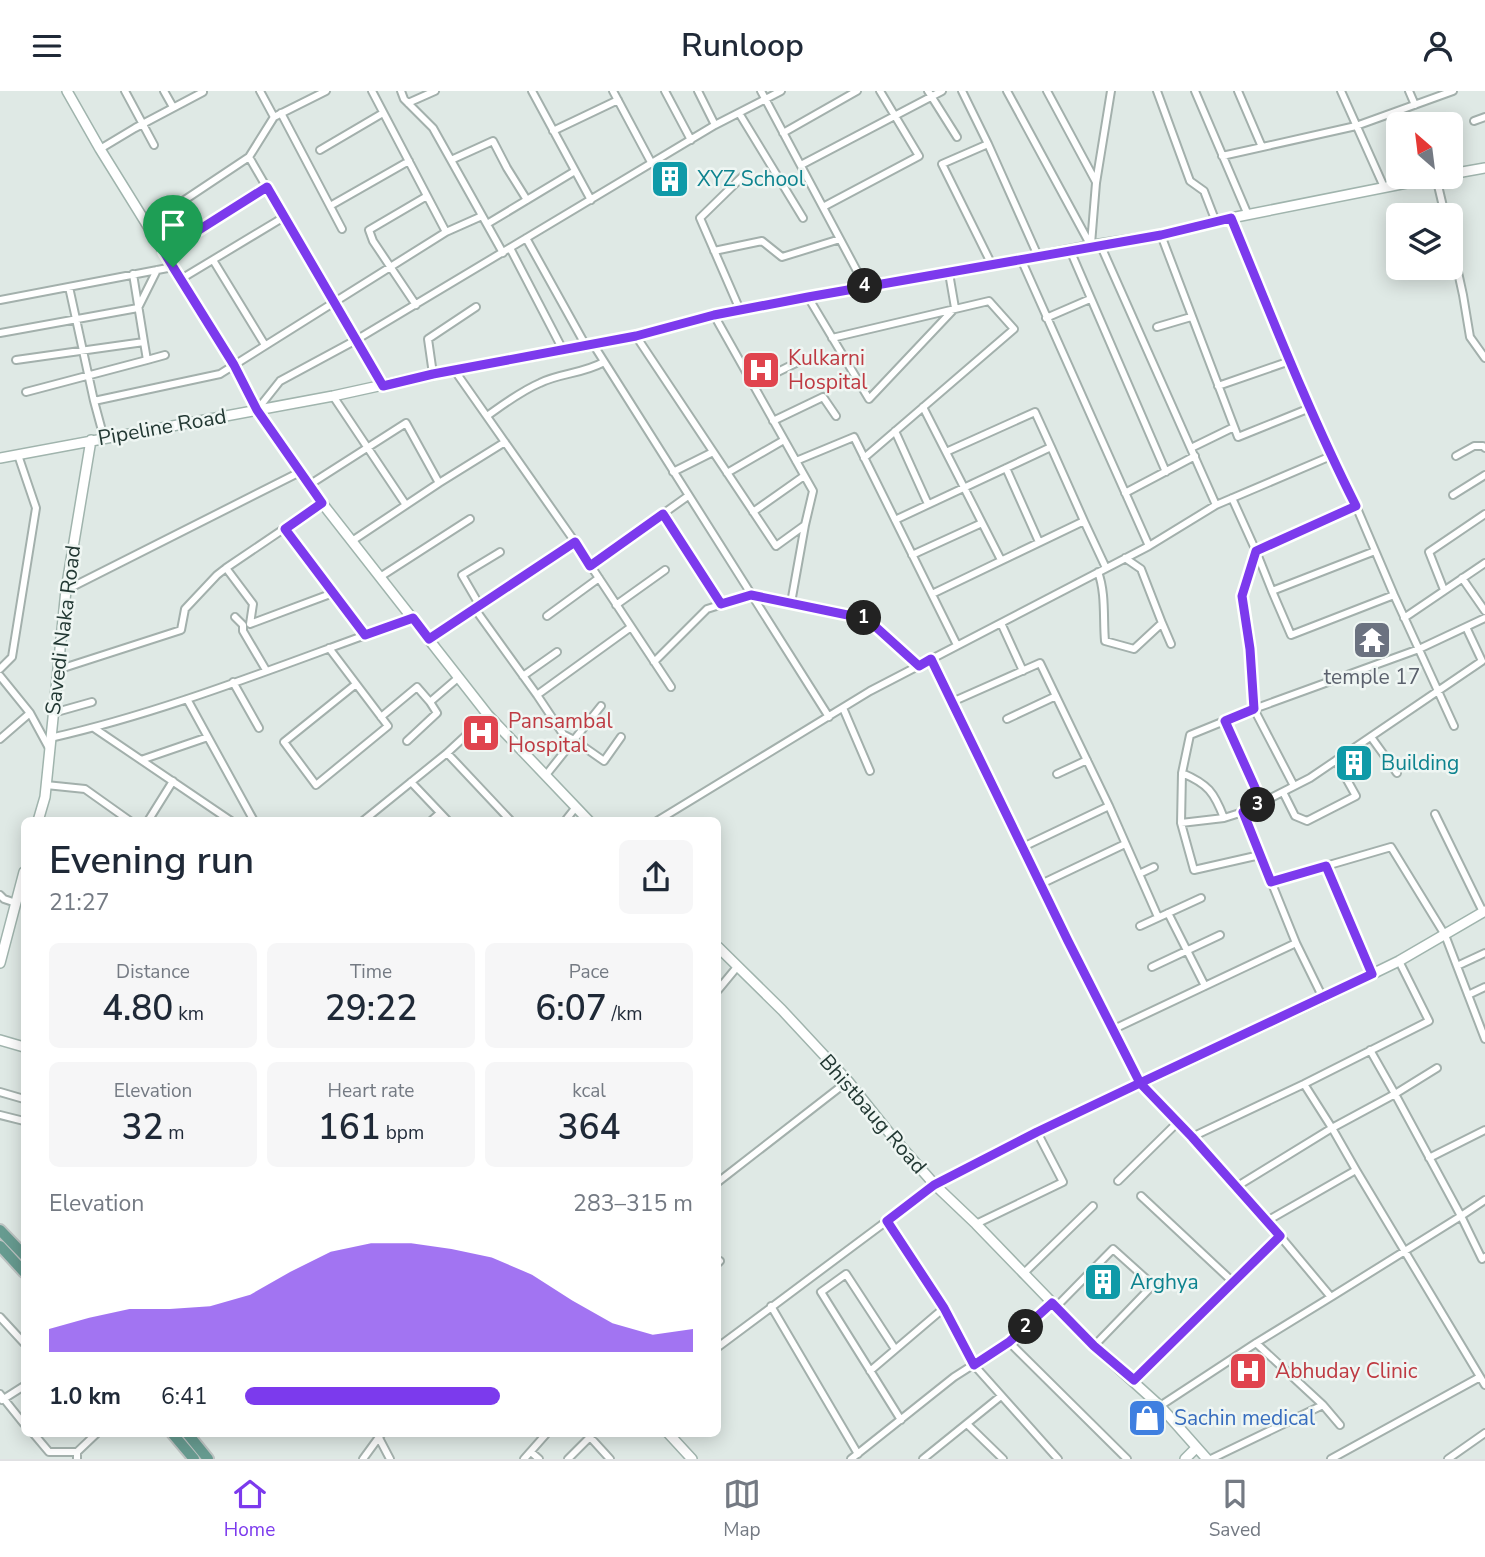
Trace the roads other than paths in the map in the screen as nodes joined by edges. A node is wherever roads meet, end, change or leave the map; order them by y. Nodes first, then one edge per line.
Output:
1 (67, 91) edge
2 (125, 91) edge
3 (164, 91) edge
4 (202, 91) edge
5 (260, 91) edge
6 (326, 91) edge
7 (372, 91) edge
8 (401, 91) edge
9 (435, 91) edge
10 (532, 91) edge
11 (612, 91) edge
12 (665, 91) edge
13 (698, 91) edge
14 (761, 91) edge
15 (781, 91) edge
16 (857, 91) edge
17 (880, 91) edge
18 (942, 91) edge
19 (962, 91) edge
20 (1007, 91) edge
21 (1047, 91) edge
22 (1111, 91) edge
23 (1157, 91) edge
24 (1195, 91) edge
25 (1238, 91) edge
26 (1341, 91) edge
27 (1409, 91) edge
28 (1449, 92) edge
29 (316, 93) edge
30 (930, 94) edge
31 (765, 99) junction
32 (618, 100) junction
33 (408, 103) junction
34 (1415, 105) junction
35 (173, 107) junction
36 (383, 113) junction
37 (739, 113) junction
38 (278, 115) junction
39 (894, 116) junction
40 (1485, 117) edge
41 (1474, 121) dead end
42 (143, 124) junction
43 (715, 125) junction
44 (1356, 126) junction
45 (553, 131) junction
46 (783, 133) junction
47 (957, 137) dead end
48 (691, 140) junction
49 (988, 144) junction
50 (154, 145) dead end
51 (1262, 147) junction
52 (100, 149) junction
53 (320, 149) dead end
54 (1222, 156) junction
55 (249, 157) junction
56 (451, 160) junction
57 (408, 161) junction
58 (652, 164) junction
59 (801, 165) junction
60 (1485, 168) edge
61 (575, 171) junction
62 (1463, 172) edge
63 (744, 175) dead end
64 (1096, 183) junction
65 (267, 187) junction
66 (1384, 187) joint
67 (427, 197) junction
68 (527, 200) junction
69 (591, 200) junction
70 (330, 206) junction
71 (823, 207) junction
72 (1248, 215) junction
73 (482, 216) junction
74 (284, 217) junction
75 (803, 218) dead end
76 (1231, 218) junction
77 (1216, 222) junction
78 (147, 225) junction
79 (487, 225) junction
80 (342, 229) dead end
81 (446, 232) junction
82 (1161, 235) junction
83 (526, 238) junction
84 (840, 239) junction
85 (1096, 245) junction
86 (510, 248) junction
87 (1070, 250) junction
88 (714, 251) junction
89 (164, 252) junction
90 (503, 253) junction
91 (1038, 256) junction
92 (1021, 259) junction
93 (212, 260) junction
94 (992, 265) junction
95 (173, 267) junction
96 (390, 267) junction
97 (157, 270) junction
98 (949, 273) junction
99 (133, 274) junction
100 (181, 279) junction
101 (1460, 280) edge
102 (865, 286) junction
103 (69, 287) junction
104 (808, 297) junction
105 (1090, 299) junction
106 (0, 300) edge
107 (334, 302) junction
108 (416, 305) junction
109 (476, 307) dead end
110 (138, 308) junction
111 (955, 309) junction
112 (740, 310) junction
113 (714, 315) junction
114 (1191, 317) junction
115 (1046, 318) junction
116 (76, 320) junction
117 (1157, 327) dead end
118 (0, 333) edge
119 (636, 336) junction
120 (832, 338) junction
121 (356, 340) junction
122 (144, 342) junction
123 (265, 345) junction
124 (590, 345) junction
125 (564, 350) junction
126 (83, 351) junction
127 (165, 355) dead end
128 (1485, 358) edge
129 (16, 360) dead end
130 (147, 360) junction
131 (1290, 361) junction
132 (604, 362) junction
133 (796, 363) dead end
134 (234, 365) junction
135 (455, 370) junction
136 (433, 374) junction
137 (88, 375) junction
138 (753, 384) junction
139 (383, 386) junction
140 (1218, 386) junction
141 (26, 392) dead end
142 (333, 396) junction
143 (94, 401) junction
144 (923, 407) junction
145 (1310, 408) junction
146 (257, 410) junction
147 (487, 416) junction
148 (836, 416) dead end
149 (773, 421) junction
150 (1234, 427) junction
151 (895, 431) junction
152 (104, 438) junction
153 (91, 440) junction
154 (784, 440) junction
155 (505, 442) junction
156 (1051, 447) junction
157 (368, 448) junction
158 (1191, 448) junction
159 (1485, 448) edge
160 (713, 452) junction
161 (946, 452) junction
162 (18, 455) junction
163 (1195, 456) junction
164 (1331, 456) junction
165 (1456, 456) dead end
166 (0, 458) edge
167 (864, 458) junction
168 (796, 461) junction
169 (1006, 468) junction
170 (300, 472) junction
171 (673, 472) junction
172 (1166, 472) junction
173 (727, 473) junction
174 (1485, 475) edge
175 (804, 476) junction
176 (439, 483) junction
177 (309, 485) junction
178 (964, 488) junction
179 (1125, 493) junction
180 (1453, 495) dead end
181 (688, 496) junction
182 (1232, 498) junction
183 (322, 503) junction
184 (928, 504) junction
185 (406, 505) junction
186 (1216, 505) junction
187 (1356, 506) junction
188 (753, 512) junction
189 (663, 514) junction
190 (1485, 514) edge
191 (470, 519) dead end
192 (895, 520) junction
193 (1084, 521) junction
194 (982, 523) junction
195 (805, 525) junction
196 (285, 529) junction
197 (352, 541) junction
198 (575, 542) junction
199 (1039, 542) junction
200 (1149, 546) junction
201 (1256, 551) junction
202 (1375, 551) junction
203 (500, 552) dead end
204 (912, 555) junction
205 (1125, 558) junction
206 (1001, 560) junction
207 (1485, 563) edge
208 (590, 566) junction
209 (226, 568) junction
210 (1106, 568) junction
211 (665, 570) dead end
212 (1098, 572) junction
213 (380, 576) junction
214 (599, 578) junction
215 (1462, 578) junction
216 (66, 590) junction
217 (1444, 590) junction
218 (1272, 591) junction
219 (332, 593) junction
220 (932, 594) junction
221 (751, 595) junction
222 (1394, 595) junction
223 (791, 603) junction
224 (721, 604) junction
225 (616, 605) junction
226 (478, 607) junction
227 (1485, 611) edge
228 (547, 616) dead end
229 (234, 617) dead end
230 (413, 618) junction
231 (1404, 618) junction
232 (1485, 618) edge
233 (1001, 623) junction
234 (1162, 623) junction
235 (246, 625) junction
236 (1466, 627) junction
237 (631, 628) junction
238 (365, 635) junction
239 (429, 639) junction
240 (1171, 644) dead end
241 (957, 646) junction
242 (328, 648) junction
243 (1419, 649) junction
244 (558, 652) dead end
245 (931, 659) junction
246 (654, 662) junction
247 (919, 666) junction
248 (0, 669) edge
249 (57, 670) junction
250 (266, 670) junction
251 (1023, 671) junction
252 (0, 676) edge
253 (523, 676) junction
254 (458, 677) junction
255 (233, 682) junction
256 (356, 684) junction
257 (671, 687) dead end
258 (1438, 691) junction
259 (537, 695) junction
260 (1056, 696) junction
261 (187, 699) junction
262 (92, 702) dead end
263 (430, 702) junction
264 (952, 702) junction
265 (601, 706) dead end
266 (843, 708) junction
267 (1254, 709) junction
268 (30, 713) junction
269 (53, 713) junction
270 (488, 715) junction
271 (381, 717) junction
272 (829, 717) junction
273 (1007, 719) dead end
274 (1225, 721) junction
275 (1454, 726) dead end
276 (94, 728) junction
277 (259, 728) dead end
278 (50, 737) junction
279 (208, 737) junction
280 (621, 737) dead end
281 (1370, 737) junction
282 (0, 739) edge
283 (407, 741) dead end
284 (572, 742) junction
285 (50, 750) junction
286 (447, 753) junction
287 (1336, 759) junction
288 (141, 760) junction
289 (1087, 760) junction
290 (870, 771) dead end
291 (1182, 773) junction
292 (1397, 773) dead end
293 (1057, 774) dead end
294 (546, 775) junction
295 (173, 782) junction
296 (411, 782) junction
297 (46, 785) junction
298 (1294, 786) junction
299 (1283, 792) junction
300 (1262, 803) junction
301 (1109, 806) junction
302 (576, 807) junction
303 (1243, 812) junction
304 (440, 813) junction
305 (1435, 814) dead end
306 (39, 817) edge
307 (124, 817) edge
308 (151, 817) edge
309 (225, 817) edge
310 (252, 817) edge
311 (368, 817) edge
312 (436, 817) edge
313 (444, 817) edge
314 (508, 817) edge
315 (568, 817) edge
316 (585, 817) edge
317 (664, 817) edge
318 (1224, 818) junction
319 (1181, 823) junction
320 (1125, 843) junction
321 (1023, 847) junction
322 (1261, 855) junction
323 (1326, 866) junction
324 (1154, 867) dead end
325 (1139, 874) junction
326 (1271, 882) junction
327 (21, 884) edge
328 (1041, 884) junction
329 (0, 895) edge
330 (1201, 898) dead end
331 (16, 903) junction
332 (1484, 912) edge
333 (1168, 913) junction
334 (1158, 917) junction
335 (1140, 926) dead end
336 (1220, 935) dead end
337 (1445, 935) junction
338 (1296, 943) junction
339 (721, 950) edge
340 (1186, 951) junction
341 (1485, 953) edge
342 (1399, 961) junction
343 (0, 963) edge
344 (1457, 966) junction
345 (737, 967) junction
346 (1152, 967) dead end
347 (1372, 974) junction
348 (721, 986) edge
349 (1205, 986) junction
350 (1485, 987) edge
351 (1468, 995) junction
352 (1323, 998) junction
353 (1114, 1029) junction
354 (1485, 1039) edge
355 (0, 1040) edge
356 (21, 1046) edge
357 (1370, 1051) junction
358 (1437, 1068) dead end
359 (848, 1081) junction
360 (1140, 1083) junction
361 (1304, 1084) junction
362 (0, 1092) edge
363 (1395, 1094) junction
364 (21, 1098) edge
365 (0, 1115) edge
366 (21, 1120) edge
367 (1178, 1122) junction
368 (1332, 1128) junction
369 (1485, 1130) edge
370 (1037, 1132) junction
371 (1192, 1137) junction
372 (1430, 1158) junction
373 (1356, 1170) junction
374 (721, 1180) edge
375 (1118, 1181) dead end
376 (934, 1185) junction
377 (1236, 1187) junction
378 (1141, 1196) dead end
379 (1485, 1200) edge
380 (1093, 1206) dead end
381 (1461, 1216) junction
382 (887, 1221) junction
383 (1267, 1221) junction
384 (975, 1224) junction
385 (0, 1230) edge
386 (1280, 1236) junction
387 (0, 1247) edge
388 (1405, 1250) junction
389 (21, 1252) edge
390 (1485, 1257) edge
391 (21, 1269) edge
392 (1023, 1274) junction
393 (1233, 1282) junction
394 (1331, 1297) junction
395 (1054, 1305) junction
396 (771, 1306) junction
397 (944, 1308) junction
398 (0, 1317) edge
399 (21, 1340) edge
400 (1009, 1342) junction
401 (1256, 1343) junction
402 (721, 1345) edge
403 (1094, 1346) junction
404 (895, 1349) junction
405 (974, 1365) junction
406 (870, 1371) junction
407 (1480, 1377) junction
408 (1134, 1380) junction
409 (1485, 1385) edge
410 (21, 1388) edge
411 (1001, 1396) junction
412 (1, 1398) edge
413 (1323, 1405) junction
414 (1160, 1406) junction
415 (901, 1420) junction
416 (21, 1421) edge
417 (967, 1424) junction
418 (1340, 1425) dead end
419 (1485, 1433) edge
420 (37, 1437) edge
421 (94, 1437) edge
422 (175, 1437) edge
423 (190, 1437) edge
424 (379, 1437) edge
425 (381, 1437) edge
426 (544, 1437) edge
427 (590, 1437) edge
428 (594, 1437) edge
429 (672, 1437) edge
430 (1196, 1448) junction
431 (531, 1452) junction
432 (77, 1456) edge
433 (1343, 1456) edge
434 (854, 1457) edge
435 (998, 1457) edge
436 (569, 1458) edge
437 (194, 1459) edge
438 (208, 1459) edge
439 (363, 1459) edge
440 (390, 1459) edge
441 (524, 1459) edge
442 (539, 1459) edge
443 (610, 1459) edge
444 (692, 1459) edge
445 (923, 1459) edge
446 (1058, 1459) edge
447 (1127, 1459) edge
448 (1185, 1459) edge
449 (1209, 1459) edge
450 (1331, 1459) edge
451 (1448, 1459) edge

1 - 52 street
2 - 42 street
3 - 35 street
4 - 35 street
5 - 38 street
6 - 29 street
7 - 36 street
8 - 33 street
9 - 33 street
10 - 45 street
11 - 32 street
12 - 48 street
13 - 43 street
14 - 31 street
15 - 31 street
16 - 46 street
17 - 39 street
18 - 30 street
19 - 49 street
20 - 85 street
21 - 64 street
22 - 64 street
23 - 77 street
24 - 54 street
25 - 51 street
26 - 44 street
27 - 34 street
28 - 34 street
29 - 38 street
30 - 39 street
30 - 47 street
31 - 37 street
31 - 46 street
32 - 45 street
32 - 58 street
33 - 56 street
34 - 44 street
35 - 42 street
36 - 53 street
36 - 57 street
37 - 43 street
37 - 75 street
38 - 55 street
38 - 70 street
39 - 59 street
39 - 71 street
40 - 41 street
42 - 50 street
42 - 52 street
43 - 48 street
44 - 51 street
44 - 66 street
45 - 61 street
46 - 59 street
48 - 58 street
49 - 91 street
49 - 94 street
51 - 54 street
52 - 78 street
54 - 72 street
55 - 65 street
55 - 78 street
56 - 68 street
56 - 73 street
57 - 67 street
57 - 70 street
58 - 69 street
59 - 71 street
60 - 62 street
61 - 68 street
61 - 69 street
63 - 88 street
64 - 85 street
65 - 74 street
65 - 89 street
66 - 72 street, Pipeline Road
67 - 81 street
67 - 96 street
68 - 79 street
69 - 83 street
70 - 80 street
71 - 84 street
72 - 76 street, Pipeline Road
73 - 79 street
73 - 81 street
74 - 93 street
74 - 107 street
76 - 77 street, Pipeline Road
76 - 131 street
77 - 82 street, Pipeline Road
78 - 89 street
79 - 90 street
81 - 96 street
82 - 85 street, Pipeline Road
82 - 114 street
83 - 86 street
83 - 124 street
84 - 88 street
84 - 102 street
85 - 87 street, Pipeline Road
85 - 158 street
86 - 90 street
86 - 125 street
87 - 91 street, Pipeline Road
87 - 105 street
88 - 112 street
89 - 95 street
90 - 108 street
91 - 92 street, Pipeline Road
92 - 94 street, Pipeline Road
92 - 115 street
93 - 100 street
93 - 123 street
94 - 98 street, Pipeline Road
95 - 97 street
95 - 100 street
96 - 107 street
96 - 108 street
97 - 99 street
97 - 110 street
98 - 102 street, Pipeline Road
98 - 111 street
99 - 103 street
99 - 110 street
100 - 134 street
101 - 128 street
102 - 104 street, Pipeline Road
103 - 106 street
103 - 116 street
104 - 112 street, Pipeline Road
104 - 120 street
105 - 115 street
105 - 172 street
107 - 121 street
107 - 123 street
108 - 121 street
109 - 136 street
110 - 116 street
110 - 122 street
111 - 120 street
111 - 120 street
111 - 144 street
112 - 113 street, Pipeline Road
113 - 119 street, Pipeline Road
113 - 138 street
114 - 117 street
114 - 140 street
115 - 179 street
116 - 118 street
116 - 126 street
119 - 124 street, Pipeline Road
119 - 160 street
121 - 139 street
121 - 146 street
122 - 126 street
122 - 130 street
123 - 134 street
124 - 125 street, Pipeline Road
124 - 132 street
125 - 135 street, Pipeline Road
126 - 129 street
126 - 137 street
127 - 130 street
130 - 137 street
131 - 140 street
131 - 145 street
132 - 147 street
132 - 171 street
133 - 138 street
134 - 143 street
134 - 146 street
135 - 136 street, Pipeline Road
135 - 147 street
136 - 139 street, Pipeline Road
137 - 141 street
137 - 143 street
138 - 149 street
139 - 142 street, Pipeline Road
140 - 150 street
142 - 146 street, Pipeline Road
142 - 157 street
143 - 152 street
144 - 151 street
144 - 161 street
145 - 150 street
145 - 164 street
146 - 152 street, Pipeline Road
146 - 170 street
147 - 155 street
148 - 149 street
149 - 154 street
150 - 158 street
151 - 167 street
151 - 184 street
152 - 153 street, Pipeline Road
153 - 162 street, Pipeline Road
153 - 216 street, Savedi Naka Road
154 - 168 street
154 - 173 street
155 - 176 street
155 - 198 street
156 - 161 street
156 - 169 street
156 - 193 street
157 - 176 street
157 - 177 street
157 - 185 street
158 - 163 street
159 - 165 street
160 - 171 street
160 - 173 street
161 - 178 street
162 - 166 street, Pipeline Road
162 - 248 street
163 - 172 street
163 - 186 street
164 - 182 street
164 - 187 street
167 - 168 street
167 - 192 street
168 - 175 street
169 - 178 street
169 - 199 street
170 - 177 street
170 - 216 street
171 - 181 street
172 - 179 street
173 - 188 street
174 - 180 street
175 - 188 street
175 - 195 street
176 - 185 street
177 - 183 street
178 - 184 street
178 - 194 street
179 - 200 street
181 - 189 street
181 - 221 street
182 - 186 street
182 - 201 street
183 - 196 street
183 - 197 street
184 - 192 street
185 - 197 street
186 - 200 street
187 - 201 street
187 - 202 street
188 - 195 street
189 - 208 street
189 - 224 street
190 - 217 street
191 - 213 street
192 - 204 street
193 - 199 street
193 - 210 street
194 - 204 street
194 - 206 street
195 - 223 street
196 - 209 street
196 - 219 street
197 - 213 street
198 - 208 street
198 - 226 street
199 - 206 street
200 - 205 street
201 - 218 street
201 - 267 street
202 - 218 street
202 - 222 street
203 - 226 street
204 - 220 street
205 - 210 street
205 - 234 street
206 - 220 street
207 - 215 street
208 - 214 street
209 - 235 street
209 - 249 street
210 - 212 street
211 - 225 street
212 - 233 street
212 - 234 street
213 - 230 street
214 - 225 street
214 - 228 street
215 - 217 street
215 - 227 street
216 - 249 street, Savedi Naka Road
217 - 231 street
218 - 222 street
219 - 235 street
219 - 238 street
220 - 241 street
221 - 223 street
221 - 224 street
221 - 272 street
222 - 231 street
223 - 247 street
224 - 246 street
225 - 237 street
226 - 239 street
226 - 253 street
229 - 235 street
230 - 238 street
230 - 239 street
231 - 243 street
232 - 236 street
233 - 241 street
233 - 251 street
234 - 240 street
235 - 250 street
236 - 243 street
236 - 258 street
237 - 246 street
237 - 259 street
238 - 242 street
239 - 254 street
241 - 245 street
242 - 250 street
242 - 256 street
243 - 258 street
243 - 267 street
244 - 253 street
245 - 247 street
245 - 264 street
246 - 257 street
247 - 266 street
249 - 269 street, Savedi Naka Road
250 - 255 street
251 - 260 street
251 - 264 street
252 - 268 street
253 - 259 street
254 - 263 street
254 - 270 street
255 - 261 street
255 - 277 street
256 - 271 street
256 - 271 street
258 - 275 street
258 - 281 street
259 - 284 street
260 - 273 street
260 - 289 street
261 - 276 street
261 - 279 street
262 - 269 street
263 - 271 street
263 - 283 street
264 - 321 street
265 - 284 street
266 - 272 street
266 - 290 street
267 - 274 street
267 - 298 street
268 - 282 street
268 - 285 street
269 - 278 street, Savedi Naka Road
270 - 286 street
270 - 294 street
272 - 317 street
274 - 291 street
274 - 300 street
276 - 278 street
276 - 288 street
278 - 285 street, Savedi Naka Road
279 - 288 street
279 - 310 street
280 - 284 street
281 - 287 street
281 - 292 street
284 - 294 street
285 - 297 street, Savedi Naka Road
286 - 296 street
286 - 314 street
287 - 298 street
287 - 299 street
288 - 295 street
289 - 293 street
289 - 301 street
291 - 318 street
291 - 319 street
294 - 302 street
295 - 308 street
295 - 309 street
296 - 304 street
296 - 311 street
297 - 306 street, Savedi Naka Road
297 - 307 street
298 - 299 street
299 - 300 street
300 - 303 street
301 - 320 street
301 - 321 street
302 - 315 street
302 - 316 street
303 - 318 street
303 - 322 street
304 - 312 street
304 - 313 street
305 - 332 street
318 - 319 street
319 - 322 street
320 - 325 street
320 - 328 street
321 - 328 street
322 - 326 street
323 - 326 street
323 - 337 street
323 - 347 street
324 - 325 street
325 - 334 street
326 - 338 street
327 - 331 street
328 - 353 street
329 - 331 street
330 - 333 street
331 - 343 street
332 - 337 street
333 - 334 street
333 - 340 street
334 - 335 street
336 - 340 street
337 - 342 street
337 - 344 street
338 - 349 street
338 - 352 street
339 - 345 street, Bhistbaug Road
340 - 346 street
340 - 349 street
341 - 344 street
342 - 347 street
342 - 357 street
344 - 351 street
345 - 348 street
345 - 359 street, Bhistbaug Road
347 - 352 street
349 - 353 street
350 - 351 street
351 - 354 street
352 - 360 street
353 - 360 street
355 - 356 street
357 - 361 street
357 - 363 street
358 - 363 street
359 - 374 street
359 - 376 street, Bhistbaug Road
360 - 367 street
360 - 370 street
361 - 368 street
361 - 371 street
362 - 364 street
363 - 368 street
363 - 372 street
365 - 366 street
367 - 371 street
367 - 375 street
368 - 373 street
368 - 377 street
369 - 372 street
370 - 376 street
370 - 384 street
371 - 377 street
372 - 381 street
373 - 383 street
373 - 388 street
376 - 382 street
376 - 384 street, Bhistbaug Road
377 - 383 street
378 - 393 street
379 - 381 street
380 - 392 street
381 - 388 street
381 - 390 street
382 - 396 street
382 - 397 street
383 - 386 street
384 - 392 street, Bhistbaug Road
385 - 389 main road
386 - 393 street
386 - 394 street
387 - 391 main road
388 - 394 street
388 - 407 street
392 - 395 street, Bhistbaug Road
393 - 408 street
394 - 401 street
395 - 400 street
395 - 403 street, Bhistbaug Road
395 - 403 street
396 - 402 street
396 - 434 street
397 - 404 street
397 - 405 street
398 - 399 street
400 - 405 street
400 - 447 street
401 - 413 street
401 - 414 street
403 - 408 street, Bhistbaug Road
404 - 406 street
404 - 406 street
405 - 411 street
405 - 415 street
406 - 415 street
407 - 409 street
407 - 433 street
408 - 414 street, Bhistbaug Road
410 - 412 street
411 - 417 street
411 - 446 street
412 - 416 street
413 - 418 street
413 - 449 street
414 - 430 street, Bhistbaug Road
415 - 434 street
417 - 435 street
417 - 445 street
419 - 451 street
420 - 432 street
421 - 432 street
422 - 437 main road
423 - 438 main road
424 - 439 street
425 - 440 street
426 - 431 street
427 - 436 street
428 - 443 street
429 - 444 street
430 - 448 street
430 - 449 street, Bhistbaug Road
431 - 441 street
431 - 442 street
433 - 450 street

